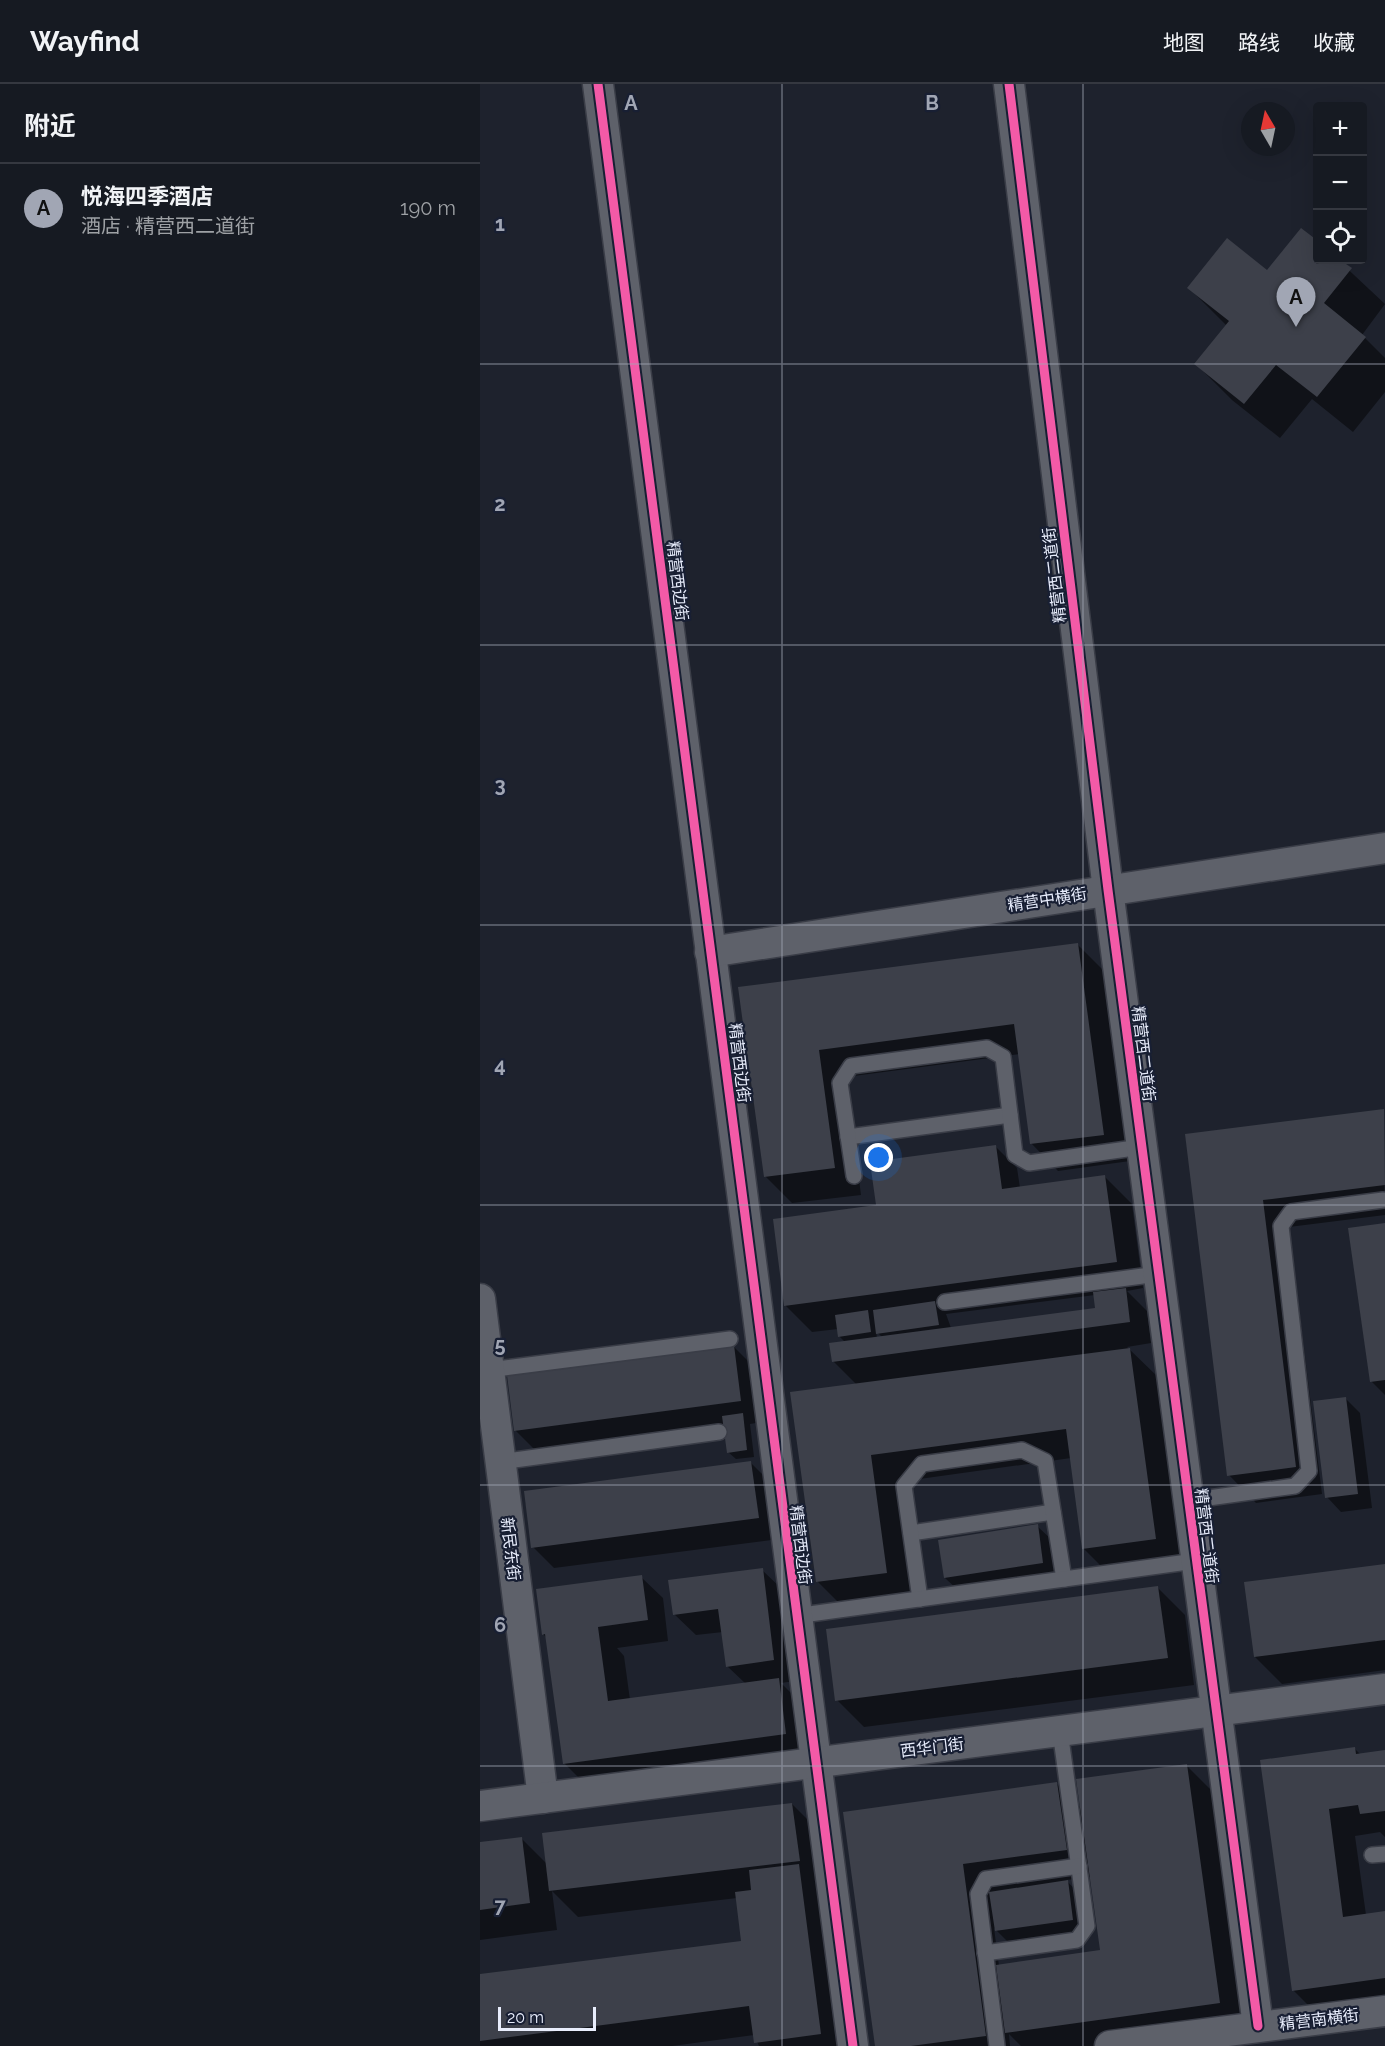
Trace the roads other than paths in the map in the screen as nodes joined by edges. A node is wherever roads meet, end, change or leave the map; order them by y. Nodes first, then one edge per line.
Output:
1 (598, 84) edge
2 (1009, 84) edge
3 (1385, 848) edge
4 (1108, 890) junction
5 (710, 952) junction
6 (1010, 1115) junction
7 (848, 1137) junction
8 (1141, 1147) junction
9 (854, 1176) dead end
10 (1383, 1200) dead end
11 (1158, 1274) junction
12 (480, 1299) edge
13 (945, 1302) dead end
14 (730, 1339) dead end
15 (489, 1370) junction
16 (720, 1432) dead end
17 (501, 1462) junction
18 (1187, 1501) junction
19 (1053, 1512) junction
20 (911, 1533) junction
21 (1195, 1561) junction
22 (1064, 1579) junction
23 (920, 1599) junction
24 (795, 1616) junction
25 (1385, 1689) edge
26 (1215, 1712) junction
27 (1060, 1731) junction
28 (814, 1762) junction
29 (543, 1798) junction
30 (480, 1806) edge
31 (1079, 1866) junction
32 (985, 1953) junction
33 (1385, 2011) edge
34 (1257, 2026) junction
35 (853, 2046) edge
36 (998, 2046) edge
37 (1110, 2046) edge

1 - 5 street, 精营西边街
2 - 4 street, 精营西二道街
3 - 4 street, 精营中横街
4 - 5 street, 精营中横街
4 - 8 street, 精营西二道街
5 - 24 street, 精营西边街
6 - 7 lane
6 - 7 lane
6 - 8 lane
7 - 9 lane
8 - 11 street, 精营西二道街
10 - 18 lane
11 - 13 lane
11 - 18 street, 精营西二道街
12 - 15 street, 新民东街
14 - 15 lane
15 - 17 street, 新民东街
16 - 17 lane
17 - 29 street, 新民东街
18 - 21 street, 精营西二道街
19 - 20 lane
19 - 20 lane
19 - 22 lane
20 - 23 lane
21 - 22 lane
21 - 26 street, 精营西二道街
22 - 23 lane
23 - 24 lane
24 - 28 street, 精营西边街
25 - 26 street, 西华门街
26 - 27 street, 西华门街
26 - 34 street, 精营西二道街
27 - 28 street, 西华门街
27 - 31 lane
28 - 29 street, 西华门街
28 - 35 street, 精营西边街
29 - 30 street, 西华门街
31 - 32 lane
31 - 32 lane
32 - 36 lane
33 - 34 street, 精营南横街
34 - 37 street, 精营南横街

